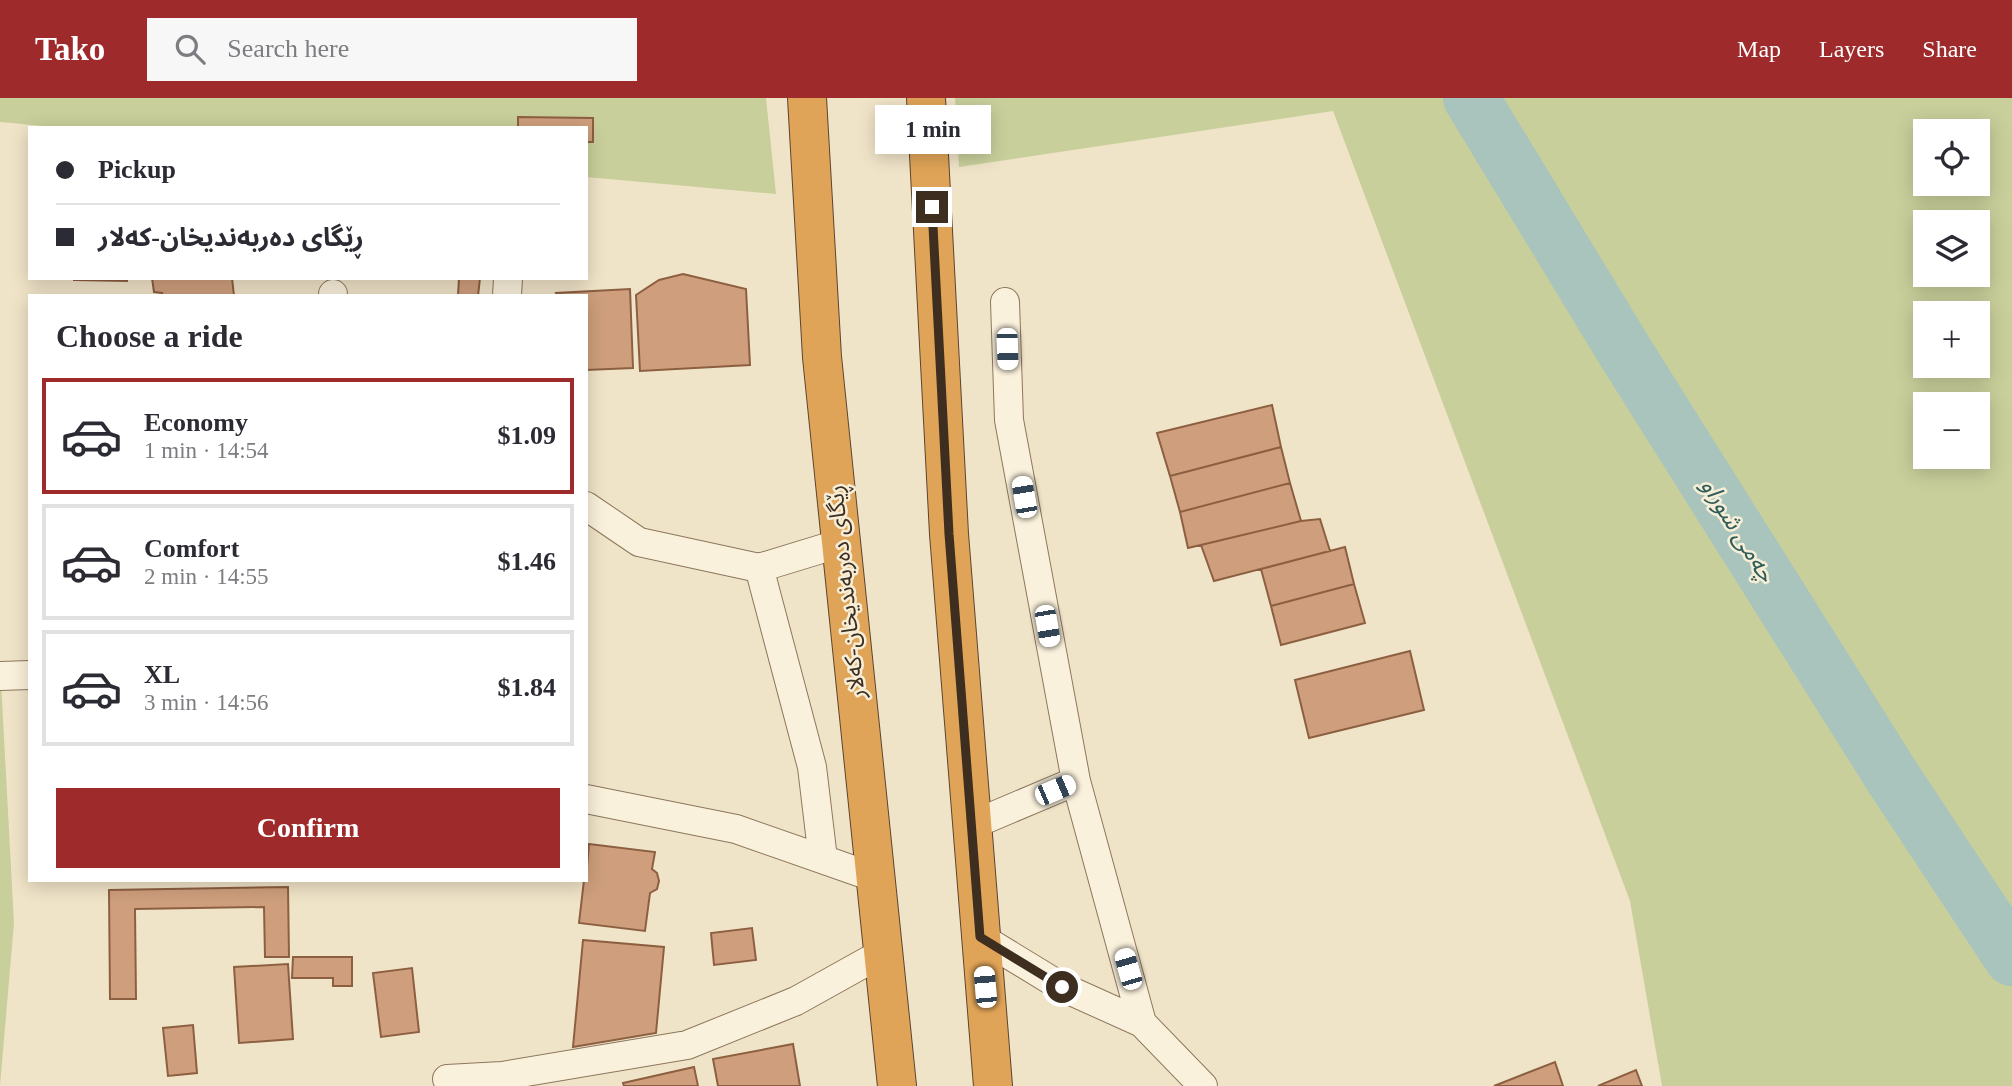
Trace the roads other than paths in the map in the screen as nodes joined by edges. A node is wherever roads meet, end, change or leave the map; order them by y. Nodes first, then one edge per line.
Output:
1 (807, 98) edge
2 (926, 98) edge
3 (1005, 302) dead end
4 (588, 507) edge
5 (841, 543) junction
6 (759, 567) junction
7 (28, 675) edge
8 (0, 676) edge
9 (1076, 781) junction
10 (588, 799) edge
11 (972, 825) junction
12 (823, 859) junction
13 (876, 878) junction
14 (980, 937) junction
15 (884, 952) junction
16 (1142, 1023) junction
17 (447, 1079) dead end
18 (503, 1081) edge
19 (897, 1086) edge
20 (993, 1086) edge
21 (1203, 1086) edge

1 - 5 highway, ڕێگای دەربەندیخان-کەلار
2 - 11 highway
3 - 9 street
4 - 6 street
5 - 6 street
5 - 13 highway, ڕێگای دەربەندیخان-کەلار
6 - 12 street
7 - 8 street
9 - 11 street
9 - 16 street
10 - 12 street
11 - 14 highway
12 - 13 street
13 - 15 highway, ڕێگای دەربەندیخان-کەلار
14 - 16 street
14 - 20 highway
15 - 18 street
15 - 19 highway, ڕێگای دەربەندیخان-کەلار
16 - 21 street
17 - 18 street

